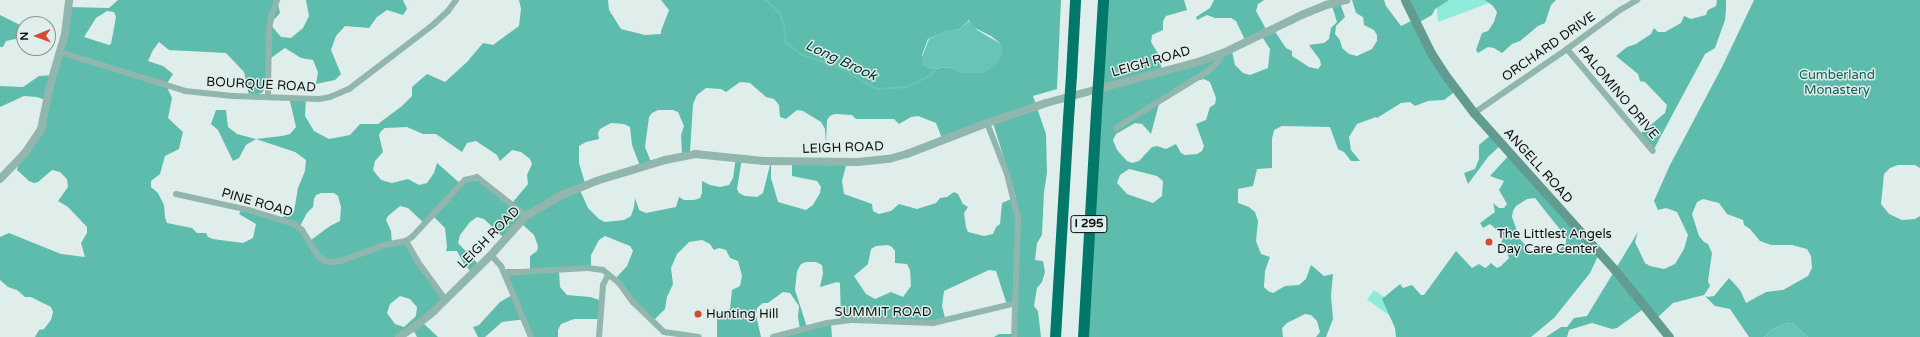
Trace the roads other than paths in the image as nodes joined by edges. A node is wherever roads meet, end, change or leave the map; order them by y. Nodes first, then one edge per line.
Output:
1 (69, 0) edge
2 (277, 0) edge
3 (456, 0) edge
4 (1076, 0) edge
5 (1103, 0) edge
6 (1343, 0) edge
7 (1406, 0) edge
8 (1637, 0) edge
9 (1567, 49) junction
10 (60, 52) junction
11 (1223, 53) junction
12 (268, 97) junction
13 (1474, 113) junction
14 (987, 123) junction
15 (1116, 128) dead end
16 (1653, 151) dead end
17 (0, 179) edge
18 (176, 194) dead end
19 (526, 216) junction
20 (406, 241) junction
21 (490, 255) junction
22 (504, 273) junction
23 (608, 275) junction
24 (445, 299) junction
25 (1016, 303) junction
26 (399, 337) edge
27 (531, 337) edge
28 (599, 337) edge
29 (699, 337) edge
30 (773, 337) edge
31 (1014, 337) edge
32 (1055, 337) edge
33 (1083, 337) edge
34 (1668, 337) edge

1 - 10 street
2 - 12 street
3 - 12 street, BOURQUE ROAD
4 - 32 highway, I 295, bridge
5 - 33 highway, I 295, bridge
6 - 11 street, LEIGH ROAD
7 - 13 main road, ANGELL ROAD
8 - 9 street, ORCHARD DRIVE
9 - 13 street, ORCHARD DRIVE
9 - 16 street, PALOMINO DRIVE
10 - 12 street, BOURQUE ROAD
10 - 17 street
11 - 14 street, LEIGH ROAD
11 - 15 street
13 - 34 main road, ANGELL ROAD
14 - 19 street, LEIGH ROAD
14 - 25 street
18 - 20 street, PINE ROAD
19 - 20 street
19 - 21 street, LEIGH ROAD
20 - 24 street
21 - 22 street
21 - 24 street, LEIGH ROAD
22 - 23 street
22 - 27 street
23 - 28 street
23 - 29 street
24 - 26 street, LEIGH ROAD
25 - 30 street, SUMMIT ROAD
25 - 31 street

